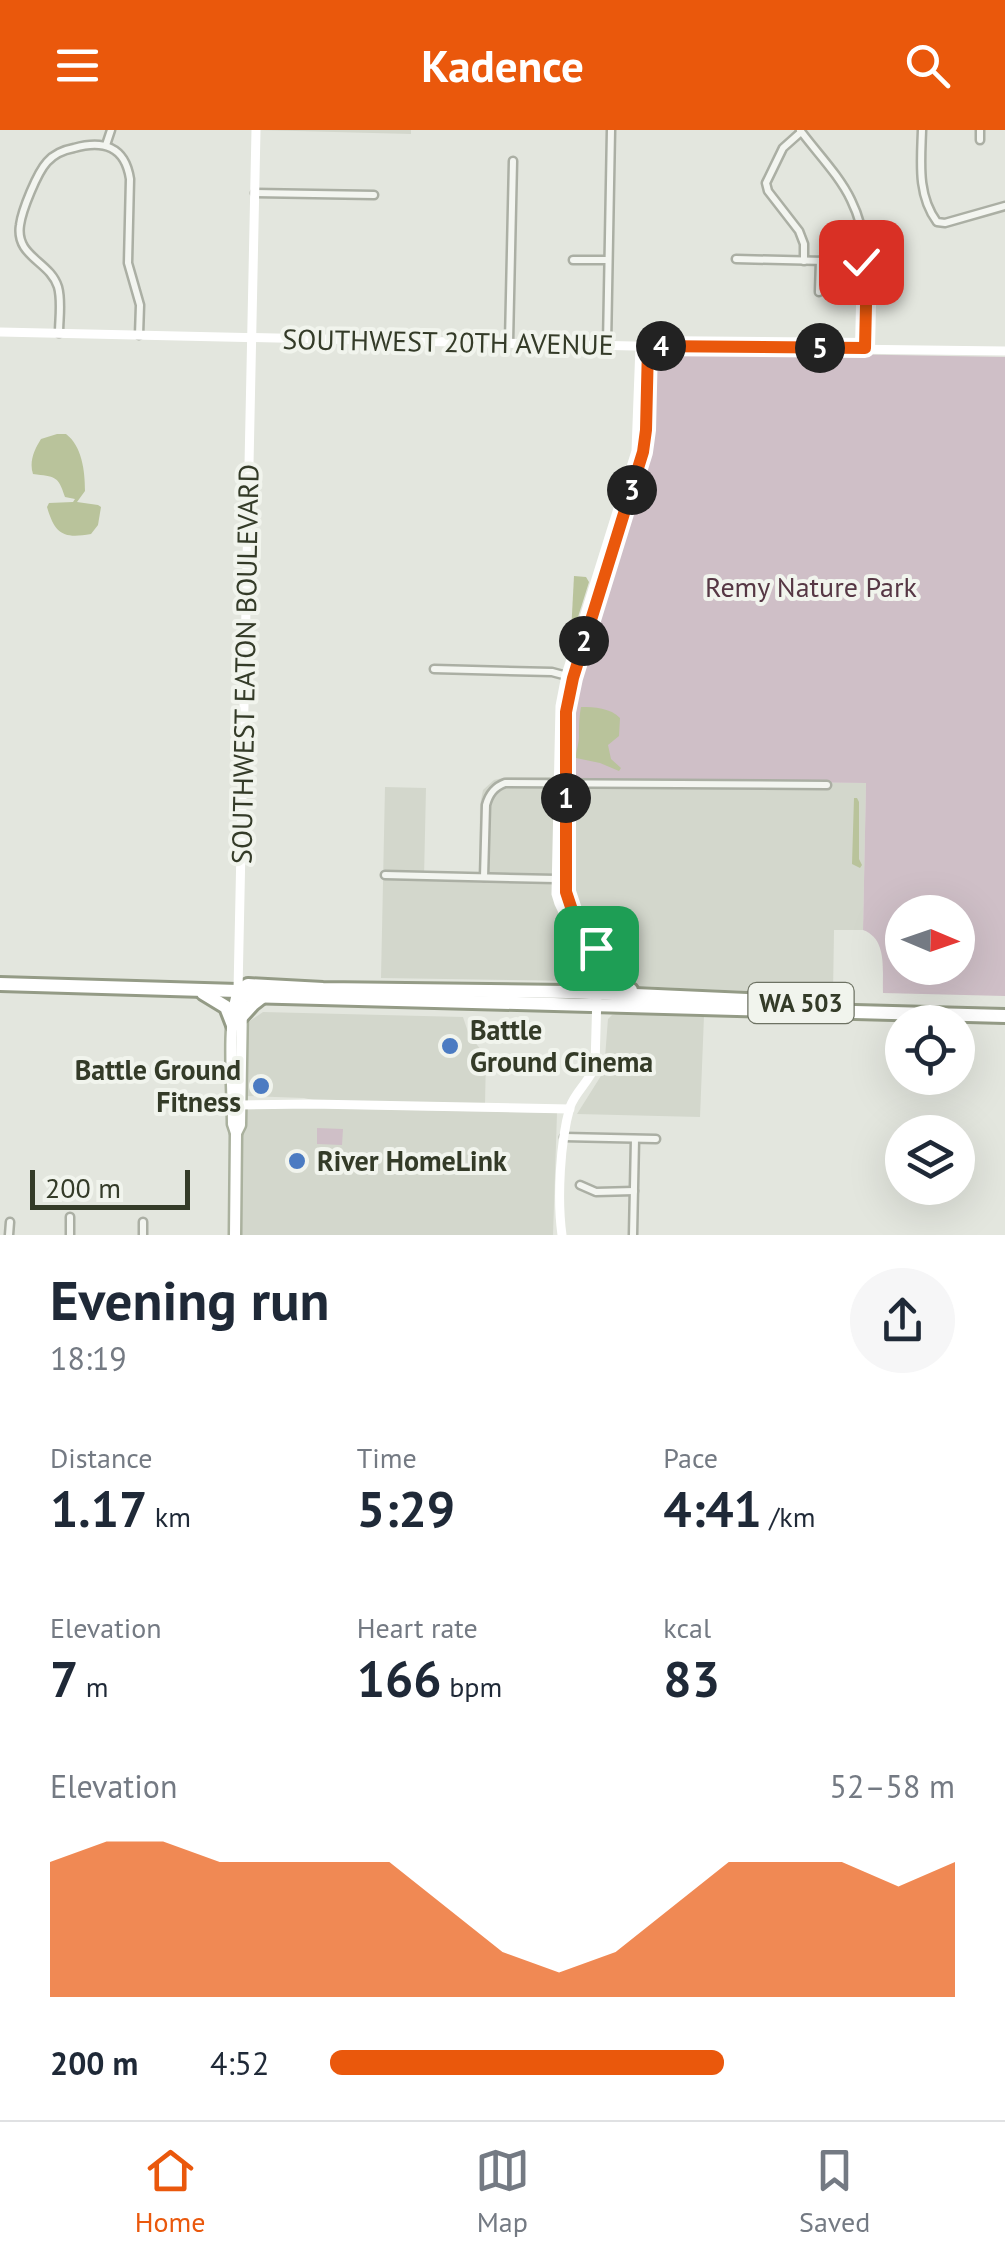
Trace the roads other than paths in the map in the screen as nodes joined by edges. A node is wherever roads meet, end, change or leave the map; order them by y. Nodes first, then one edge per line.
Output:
1 (112, 130) edge
2 (256, 130) edge
3 (611, 130) edge
4 (922, 130) edge
5 (980, 130) edge
6 (801, 131) edge
7 (980, 140) dead end
8 (106, 145) junction
9 (512, 160) dead end
10 (255, 193) junction
11 (374, 195) dead end
12 (1005, 206) edge
13 (736, 259) dead end
14 (573, 260) dead end
15 (608, 260) junction
16 (804, 261) junction
17 (820, 261) junction
18 (867, 262) junction
19 (820, 292) dead end
20 (0, 332) edge
21 (59, 333) junction
22 (139, 335) junction
23 (251, 338) junction
24 (509, 342) junction
25 (607, 345) junction
26 (644, 346) junction
27 (865, 348) junction
28 (1005, 350) edge
29 (434, 669) dead end
30 (569, 676) junction
31 (562, 783) junction
32 (827, 785) dead end
33 (386, 875) dead end
34 (484, 877) junction
35 (556, 879) junction
36 (574, 930) junction
37 (602, 970) junction
38 (0, 984) edge
39 (196, 990) junction
40 (238, 990) junction
41 (568, 992) junction
42 (642, 995) junction
43 (264, 996) junction
44 (597, 1000) junction
45 (1005, 1008) edge
46 (1005, 1016) edge
47 (238, 1020) junction
48 (234, 1077) junction
49 (241, 1101) junction
50 (570, 1109) junction
51 (236, 1133) junction
52 (564, 1137) junction
53 (636, 1139) junction
54 (656, 1139) dead end
55 (580, 1184) dead end
56 (634, 1190) junction
57 (70, 1217) dead end
58 (10, 1222) dead end
59 (143, 1222) dead end
60 (9, 1235) edge
61 (70, 1235) edge
62 (142, 1235) edge
63 (234, 1235) edge
64 (562, 1235) edge
65 (633, 1235) edge

1 - 8 street
2 - 10 street, SOUTHWEST EATON BOULEVARD
3 - 15 street
4 - 12 street
5 - 7 street
6 - 16 street
6 - 18 street
8 - 21 street
8 - 22 street
9 - 24 street
10 - 11 street
10 - 23 street, SOUTHWEST EATON BOULEVARD
13 - 16 street
14 - 15 street
15 - 25 street
16 - 17 street
17 - 18 street
17 - 19 street
18 - 27 street
20 - 21 street, SOUTHWEST 20TH AVENUE
21 - 22 street, SOUTHWEST 20TH AVENUE
22 - 23 street, SOUTHWEST 20TH AVENUE
23 - 24 street, SOUTHWEST 20TH AVENUE
23 - 40 street, SOUTHWEST EATON BOULEVARD
24 - 25 street, SOUTHWEST 20TH AVENUE
25 - 26 street, SOUTHWEST 20TH AVENUE
26 - 27 street, SOUTHWEST 20TH AVENUE
26 - 30 street
27 - 28 street, SOUTHWEST 20TH AVENUE
29 - 30 street
30 - 31 street
31 - 32 street
31 - 34 street
31 - 35 street
31 - 37 street
33 - 34 street
34 - 35 street
35 - 36 street
36 - 41 highway
36 - 44 street
37 - 42 highway
37 - 44 street
38 - 39 highway, WA 503
39 - 40 highway, WA 503
39 - 47 highway
40 - 41 highway, WA 503
40 - 43 highway, WA 503
40 - 47 main road, SOUTHWEST EATON BOULEVARD
41 - 44 highway, WA 503
42 - 44 highway, WA 503
42 - 45 highway, WA 503
43 - 44 highway, WA 503
43 - 47 highway
44 - 46 highway, WA 503
44 - 50 street
47 - 48 main road, SOUTHWEST EATON BOULEVARD
47 - 49 main road, SOUTHWEST EATON BOULEVARD
48 - 49 main road
48 - 51 main road, SOUTHWEST EATON BOULEVARD
49 - 50 street
49 - 51 main road, SOUTHWEST EATON BOULEVARD
50 - 52 street
51 - 63 main road, SOUTHWEST EATON BOULEVARD
52 - 53 street
52 - 64 street
53 - 54 street
53 - 56 street
55 - 56 street
56 - 65 street
57 - 61 street
58 - 60 street
59 - 62 street

